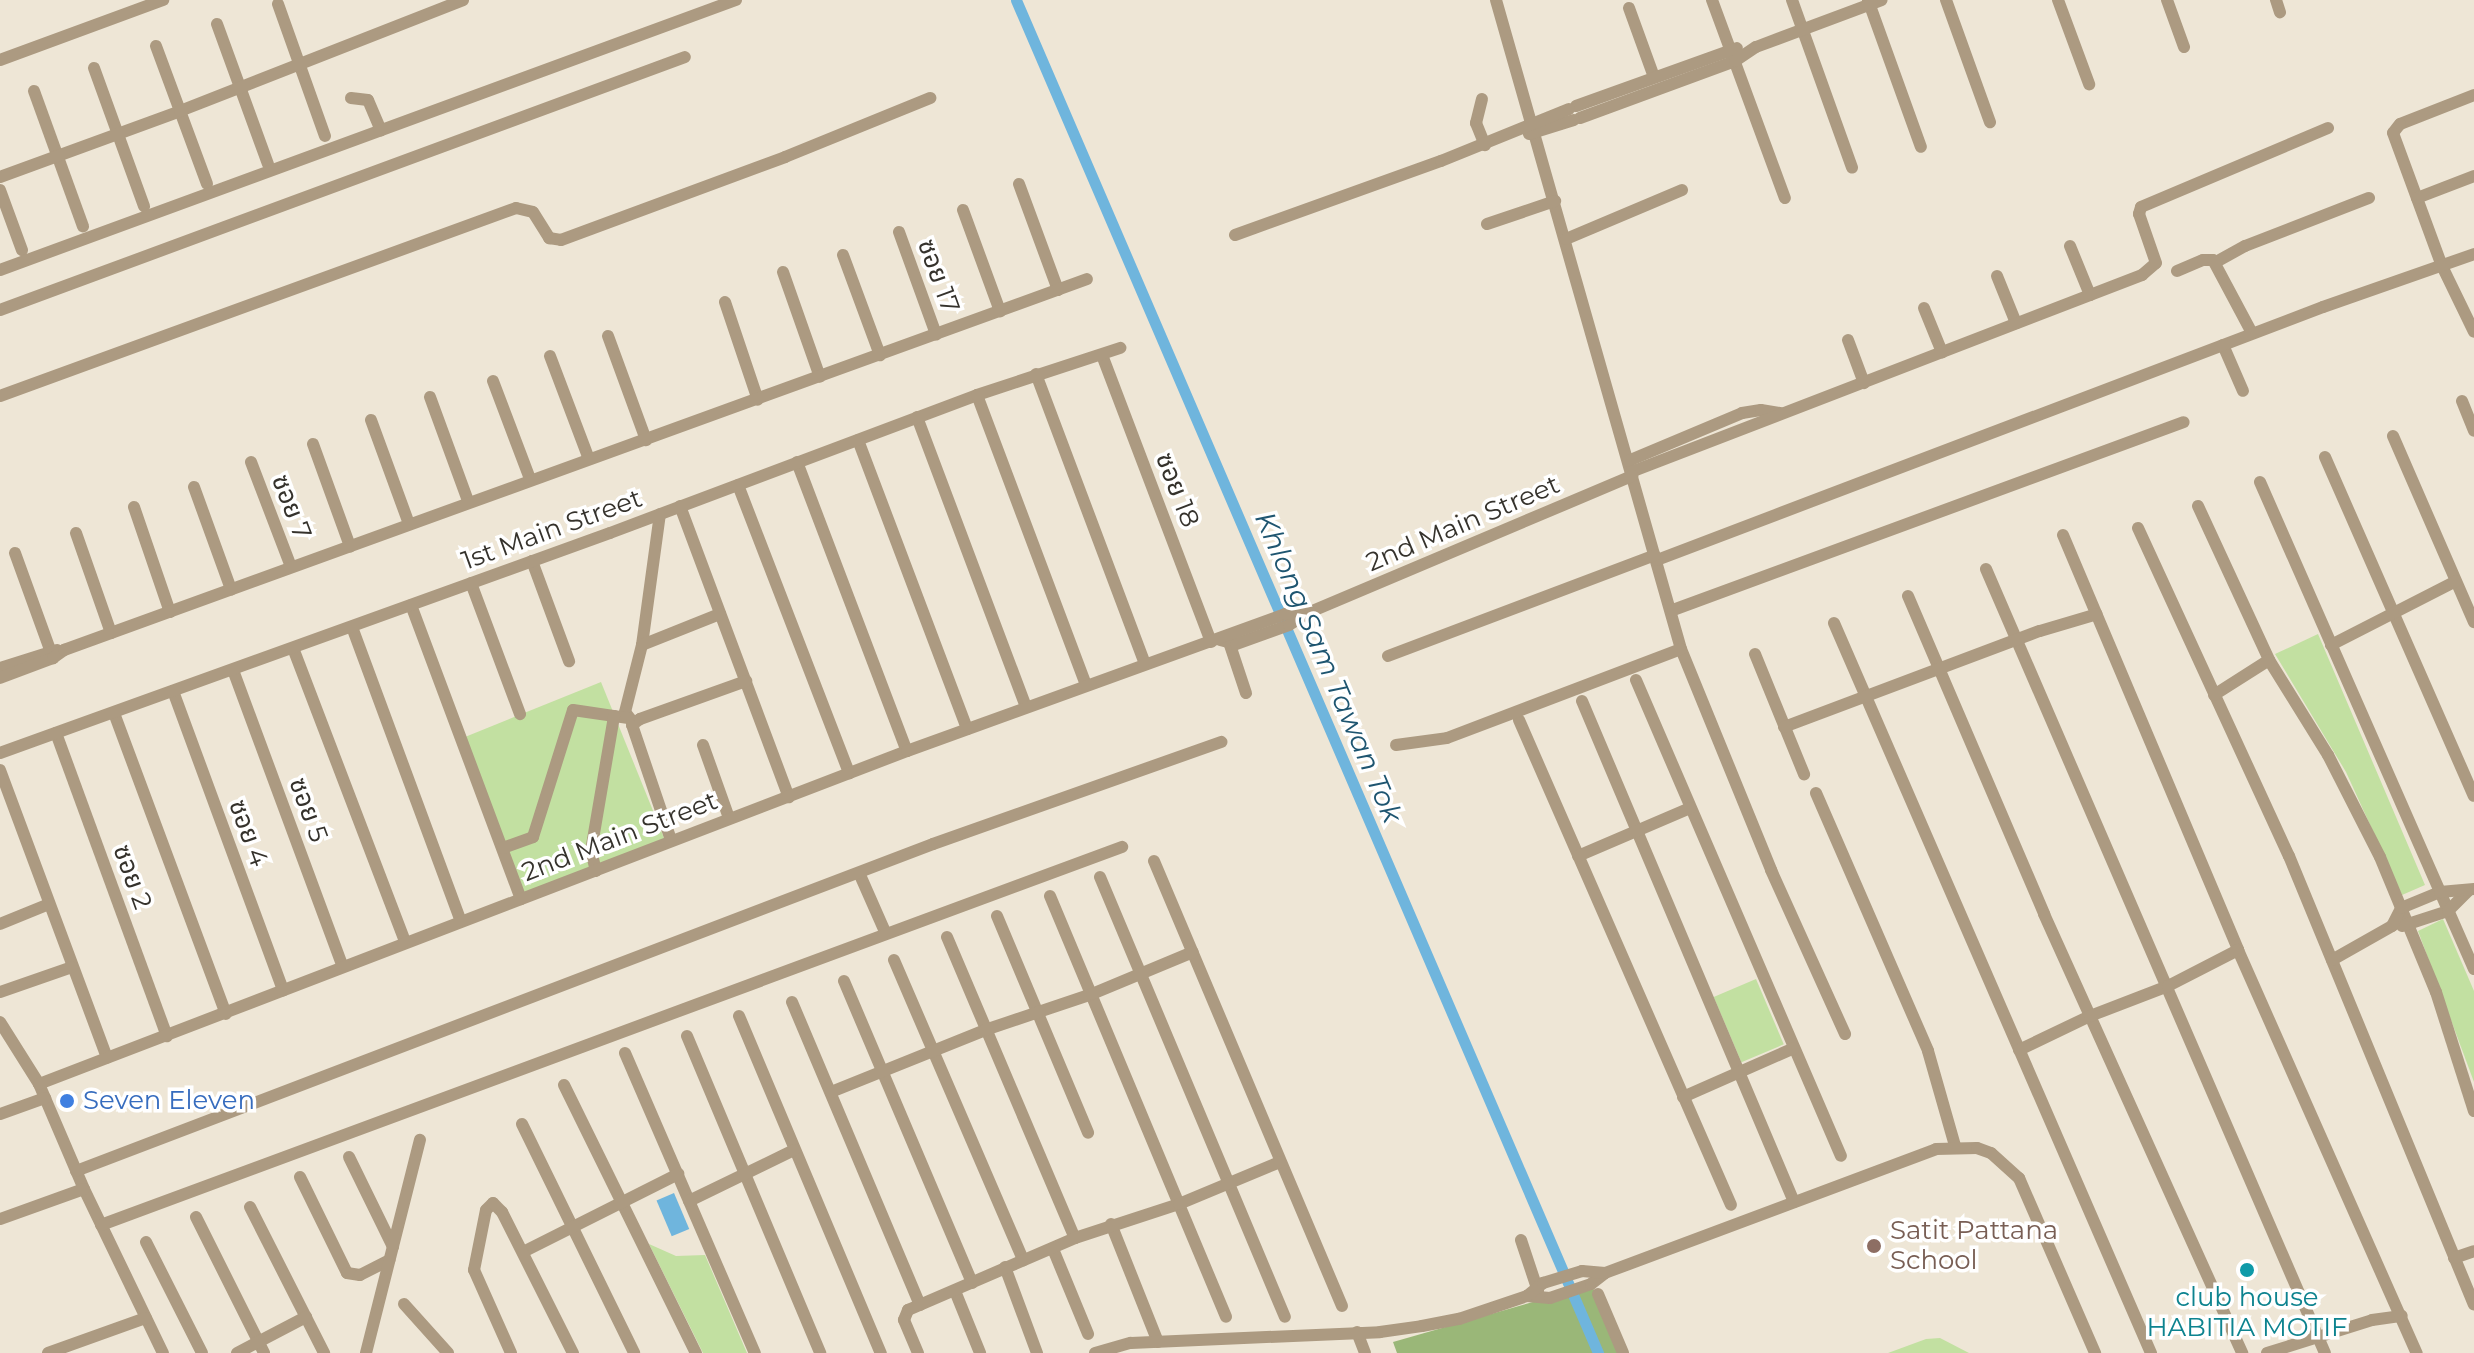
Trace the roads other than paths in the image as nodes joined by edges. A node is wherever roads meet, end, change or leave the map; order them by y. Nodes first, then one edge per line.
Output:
1 (163, 0) edge
2 (463, 0) edge
3 (736, 0) edge
4 (1496, 0) edge
5 (1712, 0) edge
6 (1792, 0) edge
7 (1946, 0) edge
8 (2058, 0) edge
9 (2167, 0) edge
10 (1873, 2) edge
11 (278, 4) dead end
12 (428, 6) edge
13 (1629, 8) dead end
14 (217, 24) dead end
15 (1802, 30) junction
16 (156, 46) dead end
17 (1756, 47) junction
18 (2184, 47) dead end
19 (1730, 48) junction
20 (685, 57) dead end
21 (0, 60) edge
22 (1735, 61) junction
23 (300, 63) junction
24 (94, 68) dead end
25 (1654, 77) junction
26 (2089, 84) dead end
27 (239, 88) junction
28 (34, 91) dead end
29 (2474, 95) edge
30 (351, 98) dead end
31 (930, 98) dead end
32 (1482, 99) dead end
33 (180, 111) junction
34 (1575, 113) junction
35 (1990, 122) dead end
36 (1534, 128) junction
37 (2328, 128) dead end
38 (381, 130) junction
39 (118, 134) junction
40 (325, 136) dead end
41 (1485, 145) junction
42 (1921, 147) dead end
43 (58, 156) junction
44 (268, 164) dead end
45 (1852, 168) dead end
46 (2474, 176) edge
47 (0, 177) edge
48 (207, 184) dead end
49 (1019, 184) dead end
50 (0, 190) edge
51 (1682, 190) dead end
52 (1785, 198) dead end
53 (2369, 198) dead end
54 (2417, 198) junction
55 (1555, 201) junction
56 (144, 206) dead end
57 (963, 210) dead end
58 (1487, 224) dead end
59 (83, 226) dead end
60 (899, 232) dead end
61 (1235, 235) dead end
62 (1566, 239) junction
63 (2070, 246) dead end
64 (22, 250) dead end
65 (2474, 254) edge
66 (843, 255) dead end
67 (2216, 262) junction
68 (2442, 266) junction
69 (0, 270) edge
70 (2177, 271) dead end
71 (783, 272) dead end
72 (1997, 276) dead end
73 (1087, 279) dead end
74 (1058, 290) junction
75 (2090, 295) junction
76 (725, 302) dead end
77 (1924, 308) dead end
78 (0, 310) edge
79 (1000, 311) junction
80 (2016, 323) junction
81 (2474, 332) edge
82 (2252, 333) junction
83 (936, 334) junction
84 (608, 336) dead end
85 (1848, 340) dead end
86 (2223, 345) junction
87 (1120, 348) dead end
88 (1942, 352) junction
89 (880, 355) junction
90 (1102, 355) junction
91 (550, 356) dead end
92 (1036, 374) junction
93 (820, 377) junction
94 (493, 381) dead end
95 (1864, 383) junction
96 (2243, 391) dead end
97 (977, 395) junction
98 (0, 396) edge
99 (430, 397) dead end
100 (758, 400) junction
101 (2462, 401) dead end
102 (917, 417) junction
103 (371, 420) dead end
104 (2184, 422) dead end
105 (2474, 431) edge
106 (2393, 436) dead end
107 (646, 440) junction
108 (858, 440) junction
109 (313, 444) dead end
110 (2325, 457) dead end
111 (589, 459) junction
112 (251, 462) dead end
113 (797, 462) junction
114 (1631, 470) junction
115 (530, 479) junction
116 (2260, 482) dead end
117 (738, 485) junction
118 (194, 487) dead end
119 (468, 501) junction
120 (680, 506) junction
121 (2198, 506) dead end
122 (134, 507) dead end
123 (660, 514) junction
124 (409, 524) junction
125 (2138, 528) dead end
126 (76, 533) dead end
127 (2063, 535) dead end
128 (350, 546) junction
129 (15, 553) dead end
130 (1656, 557) junction
131 (532, 561) junction
132 (291, 567) junction
133 (1986, 569) dead end
134 (2456, 581) junction
135 (471, 583) junction
136 (231, 589) junction
137 (1908, 596) dead end
138 (411, 605) junction
139 (1673, 610) junction
140 (170, 612) junction
141 (720, 614) junction
142 (2097, 614) junction
143 (2393, 614) junction
144 (2474, 622) edge
145 (1834, 623) dead end
146 (352, 627) junction
147 (111, 633) junction
148 (1222, 640) junction
149 (2018, 640) junction
150 (642, 645) junction
151 (2331, 645) junction
152 (293, 648) junction
153 (1681, 649) junction
154 (51, 654) junction
155 (1755, 654) dead end
156 (1388, 656) dead end
157 (2269, 660) junction
158 (569, 661) dead end
159 (1145, 664) junction
160 (0, 668) edge
161 (233, 670) junction
162 (1940, 671) junction
163 (0, 678) edge
164 (1636, 680) dead end
165 (746, 681) junction
166 (1086, 685) junction
167 (173, 691) junction
168 (1246, 693) dead end
169 (2214, 695) junction
170 (1865, 698) junction
171 (1582, 701) dead end
172 (1026, 707) junction
173 (114, 713) junction
174 (520, 714) dead end
175 (614, 716) junction
176 (631, 720) junction
177 (1519, 720) dead end
178 (1784, 727) junction
179 (967, 729) junction
180 (56, 733) junction
181 (1221, 742) dead end
182 (703, 745) dead end
183 (1396, 745) dead end
184 (907, 751) junction
185 (0, 753) edge
186 (0, 770) edge
187 (849, 773) junction
188 (1804, 774) dead end
189 (1816, 793) dead end
190 (2474, 796) edge
191 (789, 797) junction
192 (1690, 808) junction
193 (729, 818) junction
194 (1635, 831) junction
195 (671, 840) junction
196 (1122, 847) dead end
197 (503, 848) junction
198 (1578, 856) junction
199 (1154, 861) dead end
200 (596, 871) junction
201 (860, 875) junction
202 (1100, 877) dead end
203 (2471, 890) edge
204 (2440, 892) junction
205 (1050, 896) dead end
206 (521, 899) junction
207 (49, 904) junction
208 (2401, 908) junction
209 (2448, 911) junction
210 (997, 916) dead end
211 (461, 921) junction
212 (0, 924) edge
213 (2392, 926) junction
214 (2409, 927) junction
215 (886, 934) junction
216 (947, 937) dead end
217 (405, 942) junction
218 (2238, 950) junction
219 (1193, 952) junction
220 (894, 960) dead end
221 (2332, 960) junction
222 (342, 965) junction
223 (72, 967) junction
224 (2474, 969) edge
225 (1142, 973) junction
226 (844, 981) dead end
227 (2168, 986) junction
228 (283, 990) junction
229 (0, 992) edge
230 (1092, 994) junction
231 (792, 1002) dead end
232 (1038, 1012) junction
233 (226, 1014) junction
234 (739, 1016) dead end
235 (2090, 1016) junction
236 (1, 1024) edge
237 (985, 1030) junction
238 (1845, 1034) dead end
239 (167, 1036) junction
240 (687, 1036) dead end
241 (6, 1038) edge
242 (1794, 1048) junction
243 (2019, 1050) junction
244 (933, 1051) junction
245 (625, 1053) dead end
246 (107, 1058) junction
247 (883, 1072) junction
248 (1739, 1072) junction
249 (39, 1084) junction
250 (564, 1085) dead end
251 (831, 1092) junction
252 (1683, 1097) junction
253 (45, 1098) junction
254 (2474, 1111) edge
255 (0, 1114) edge
256 (522, 1124) dead end
257 (1088, 1133) dead end
258 (420, 1140) dead end
259 (1955, 1146) junction
260 (794, 1150) junction
261 (1841, 1156) dead end
262 (349, 1157) dead end
263 (1280, 1162) junction
264 (76, 1171) junction
265 (678, 1174) junction
266 (745, 1174) junction
267 (300, 1177) dead end
268 (1230, 1182) junction
269 (84, 1189) junction
270 (689, 1201) junction
271 (1794, 1202) junction
272 (621, 1203) junction
273 (1179, 1204) junction
274 (1731, 1205) dead end
275 (250, 1207) dead end
276 (196, 1217) dead end
277 (0, 1219) edge
278 (1111, 1224) junction
279 (101, 1225) junction
280 (572, 1227) junction
281 (1075, 1238) junction
282 (1521, 1240) dead end
283 (146, 1242) dead end
284 (393, 1247) junction
285 (1053, 1249) junction
286 (2474, 1251) edge
287 (523, 1252) junction
288 (2454, 1258) junction
289 (389, 1260) junction
290 (1023, 1260) junction
291 (1005, 1267) junction
292 (1605, 1273) junction
293 (972, 1283) junction
294 (1595, 1289) junction
295 (955, 1291) junction
296 (1540, 1293) junction
297 (404, 1304) dead end
298 (2474, 1304) edge
299 (920, 1305) junction
300 (1342, 1306) dead end
301 (2402, 1316) junction
302 (306, 1317) junction
303 (1226, 1317) dead end
304 (1285, 1317) dead end
305 (146, 1318) junction
306 (1357, 1332) junction
307 (1088, 1334) dead end
308 (2318, 1335) junction
309 (1158, 1342) junction
310 (1182, 1347) edge
311 (261, 1348) edge
312 (2294, 1348) edge
313 (2270, 1352) edge
314 (48, 1353) edge
315 (163, 1353) edge
316 (202, 1353) edge
317 (237, 1353) edge
318 (324, 1353) edge
319 (366, 1353) edge
320 (448, 1353) edge
321 (511, 1353) edge
322 (573, 1353) edge
323 (634, 1353) edge
324 (696, 1353) edge
325 (755, 1353) edge
326 (820, 1353) edge
327 (881, 1353) edge
328 (918, 1353) edge
329 (980, 1353) edge
330 (1037, 1353) edge
331 (1095, 1353) edge
332 (1365, 1353) edge
333 (1623, 1353) edge
334 (2095, 1353) edge
335 (2151, 1353) edge
336 (2242, 1353) edge
337 (2325, 1353) edge
338 (2417, 1353) edge

1 - 21 street
2 - 12 street
3 - 38 street
4 - 36 street
5 - 19 street
6 - 15 street
7 - 35 street
8 - 26 street
9 - 18 street
10 - 15 street
10 - 42 street
11 - 23 street
12 - 23 street
13 - 25 street
14 - 27 street
15 - 17 street
15 - 45 street
16 - 33 street
17 - 19 street
17 - 22 street
19 - 22 street
19 - 25 street
20 - 78 street
22 - 34 street
22 - 52 street
23 - 27 street
23 - 40 street
24 - 39 street
25 - 34 street
27 - 33 street
27 - 44 street
28 - 43 street
29 - 54 street
30 - 38 street
31 - 98 street
32 - 41 street
33 - 39 street
33 - 48 street
34 - 36 street
36 - 41 street
36 - 55 street
37 - 75 street
38 - 69 street
39 - 43 street
39 - 56 street
41 - 61 street
43 - 47 street
43 - 59 street
46 - 54 street
49 - 74 street
50 - 64 street
51 - 62 street
53 - 67 street
54 - 68 street
55 - 58 street
55 - 62 street
57 - 79 street
60 - 83 street, ซอย 17
62 - 114 street
63 - 75 street
65 - 68 street
66 - 89 street
67 - 70 street
67 - 82 street
68 - 81 street
68 - 82 street
71 - 93 street
72 - 80 street
73 - 74 street
74 - 79 street
75 - 80 street
76 - 100 street
77 - 88 street
79 - 83 street
80 - 88 street
82 - 86 street
83 - 89 street
84 - 107 street
85 - 95 street
86 - 96 street
86 - 130 street
87 - 90 street, 1st Main Street
88 - 95 street
89 - 93 street
90 - 92 street, 1st Main Street
90 - 148 street, ซอย 18
91 - 111 street
92 - 97 street, 1st Main Street
92 - 159 street
93 - 100 street
94 - 115 street
95 - 114 street, 2nd Main Street
97 - 102 street, 1st Main Street
97 - 166 street
99 - 119 street
100 - 107 street
101 - 105 street
102 - 108 street, 1st Main Street
102 - 172 street
103 - 124 street
104 - 139 street
106 - 134 street
107 - 111 street
108 - 113 street, 1st Main Street
108 - 179 street
109 - 128 street
110 - 143 street
111 - 115 street
112 - 132 street, ซอย 7
113 - 117 street, 1st Main Street
113 - 184 street
114 - 130 street
114 - 148 street, 2nd Main Street
115 - 119 street
116 - 151 street
117 - 120 street, 1st Main Street
117 - 187 street
118 - 136 street
119 - 124 street
120 - 123 street, 1st Main Street
120 - 141 street
121 - 157 street
122 - 140 street
123 - 131 street, 1st Main Street
123 - 150 street
124 - 128 street
125 - 169 street
126 - 147 street
127 - 142 street
128 - 132 street
129 - 154 street
130 - 139 street
130 - 156 street
131 - 135 street, 1st Main Street
131 - 158 street
132 - 136 street
133 - 149 street
134 - 143 street
134 - 144 street
135 - 138 street, 1st Main Street
135 - 174 street
136 - 140 street
137 - 162 street
138 - 146 street, 1st Main Street
138 - 197 street
139 - 153 street
140 - 147 street
141 - 150 street
141 - 165 street
142 - 149 street
142 - 218 street
143 - 151 street
143 - 190 street
145 - 170 street
146 - 152 street, 1st Main Street
146 - 211 street
147 - 154 street
148 - 159 street, 2nd Main Street
148 - 168 street, ซอย 18
149 - 162 street
149 - 227 street
150 - 176 street
151 - 204 street
152 - 161 street, 1st Main Street
152 - 217 street
153 - 183 street
153 - 238 street
154 - 160 street
154 - 163 street
155 - 178 street
157 - 169 street
157 - 208 street
159 - 166 street, 2nd Main Street
161 - 167 street, 1st Main Street
161 - 222 street, ซอย 5
162 - 170 street
162 - 235 street
164 - 192 street
165 - 176 street
165 - 191 street
166 - 172 street, 2nd Main Street
167 - 173 street, 1st Main Street
167 - 228 street, ซอย 4
169 - 221 street
170 - 178 street
170 - 243 street
171 - 194 street
172 - 179 street, 2nd Main Street
173 - 180 street, 1st Main Street
173 - 233 street
175 - 176 street
175 - 197 street
175 - 200 street
176 - 195 street
177 - 198 street
178 - 188 street
179 - 184 street, 2nd Main Street
180 - 185 street, 1st Main Street
180 - 239 street, ซอย 2
181 - 201 street
182 - 193 street
184 - 187 street, 2nd Main Street
186 - 207 street
187 - 191 street, 2nd Main Street
189 - 259 street
191 - 193 street, 2nd Main Street
192 - 194 street
192 - 242 street
193 - 195 street, 2nd Main Street
194 - 198 street
194 - 248 street
195 - 200 street, 2nd Main Street
196 - 215 street
197 - 206 street
198 - 252 street
199 - 219 street
200 - 206 street, 2nd Main Street
201 - 215 street
201 - 264 street
202 - 225 street
203 - 204 street
203 - 209 street
204 - 208 street
204 - 209 street
205 - 230 street
206 - 211 street, 2nd Main Street
207 - 212 street
207 - 223 street
208 - 213 street
208 - 214 street
209 - 214 street
209 - 224 street
210 - 232 street
211 - 217 street, 2nd Main Street
213 - 214 street
213 - 221 street
214 - 254 street
215 - 279 street
216 - 237 street
217 - 222 street, 2nd Main Street
218 - 227 street
218 - 301 street
219 - 225 street
219 - 263 street
220 - 244 street
221 - 288 street
222 - 228 street, 2nd Main Street
223 - 229 street
223 - 246 street
225 - 230 street
225 - 268 street
226 - 247 street
227 - 235 street
227 - 308 street
228 - 233 street, 2nd Main Street
230 - 232 street
230 - 273 street
231 - 251 street
232 - 237 street
232 - 257 street
233 - 239 street, 2nd Main Street
234 - 260 street
235 - 243 street
235 - 336 street
236 - 241 street
237 - 244 street
237 - 281 street
239 - 246 street, 2nd Main Street
240 - 266 street
241 - 249 street
242 - 248 street
242 - 261 street
243 - 335 street
244 - 247 street
244 - 290 street
245 - 265 street
246 - 249 street, 2nd Main Street
247 - 251 street
247 - 293 street
248 - 252 street
248 - 271 street
249 - 253 street
250 - 272 street
251 - 299 street
252 - 274 street
253 - 255 street
253 - 264 street
256 - 280 street
258 - 284 street
259 - 271 street
259 - 334 street
260 - 266 street
260 - 327 street
262 - 284 street
263 - 268 street
263 - 300 street
264 - 269 street
265 - 270 street
265 - 272 street
266 - 270 street
266 - 326 street
267 - 289 street
268 - 273 street
268 - 304 street
269 - 277 street
269 - 279 street
270 - 325 street
271 - 292 street
272 - 280 street
272 - 324 street
273 - 278 street
273 - 303 street
275 - 302 street
276 - 311 street
278 - 281 street
278 - 309 street
279 - 305 street
280 - 287 street
280 - 323 street
281 - 285 street
282 - 296 street
283 - 316 street
284 - 289 street
285 - 290 street
285 - 307 street
286 - 288 street
287 - 321 street
287 - 322 street
288 - 298 street
289 - 319 street
290 - 291 street
291 - 293 street
291 - 330 street
292 - 294 street
292 - 296 street
293 - 295 street
294 - 296 street
294 - 333 street
295 - 299 street
295 - 329 street
296 - 306 street
297 - 320 street
299 - 328 street
301 - 308 street
301 - 338 street
302 - 311 street
302 - 318 street
305 - 314 street
305 - 315 street
306 - 310 street
306 - 332 street
308 - 312 street
308 - 337 street
309 - 310 street
309 - 331 street
311 - 317 street
312 - 313 street

